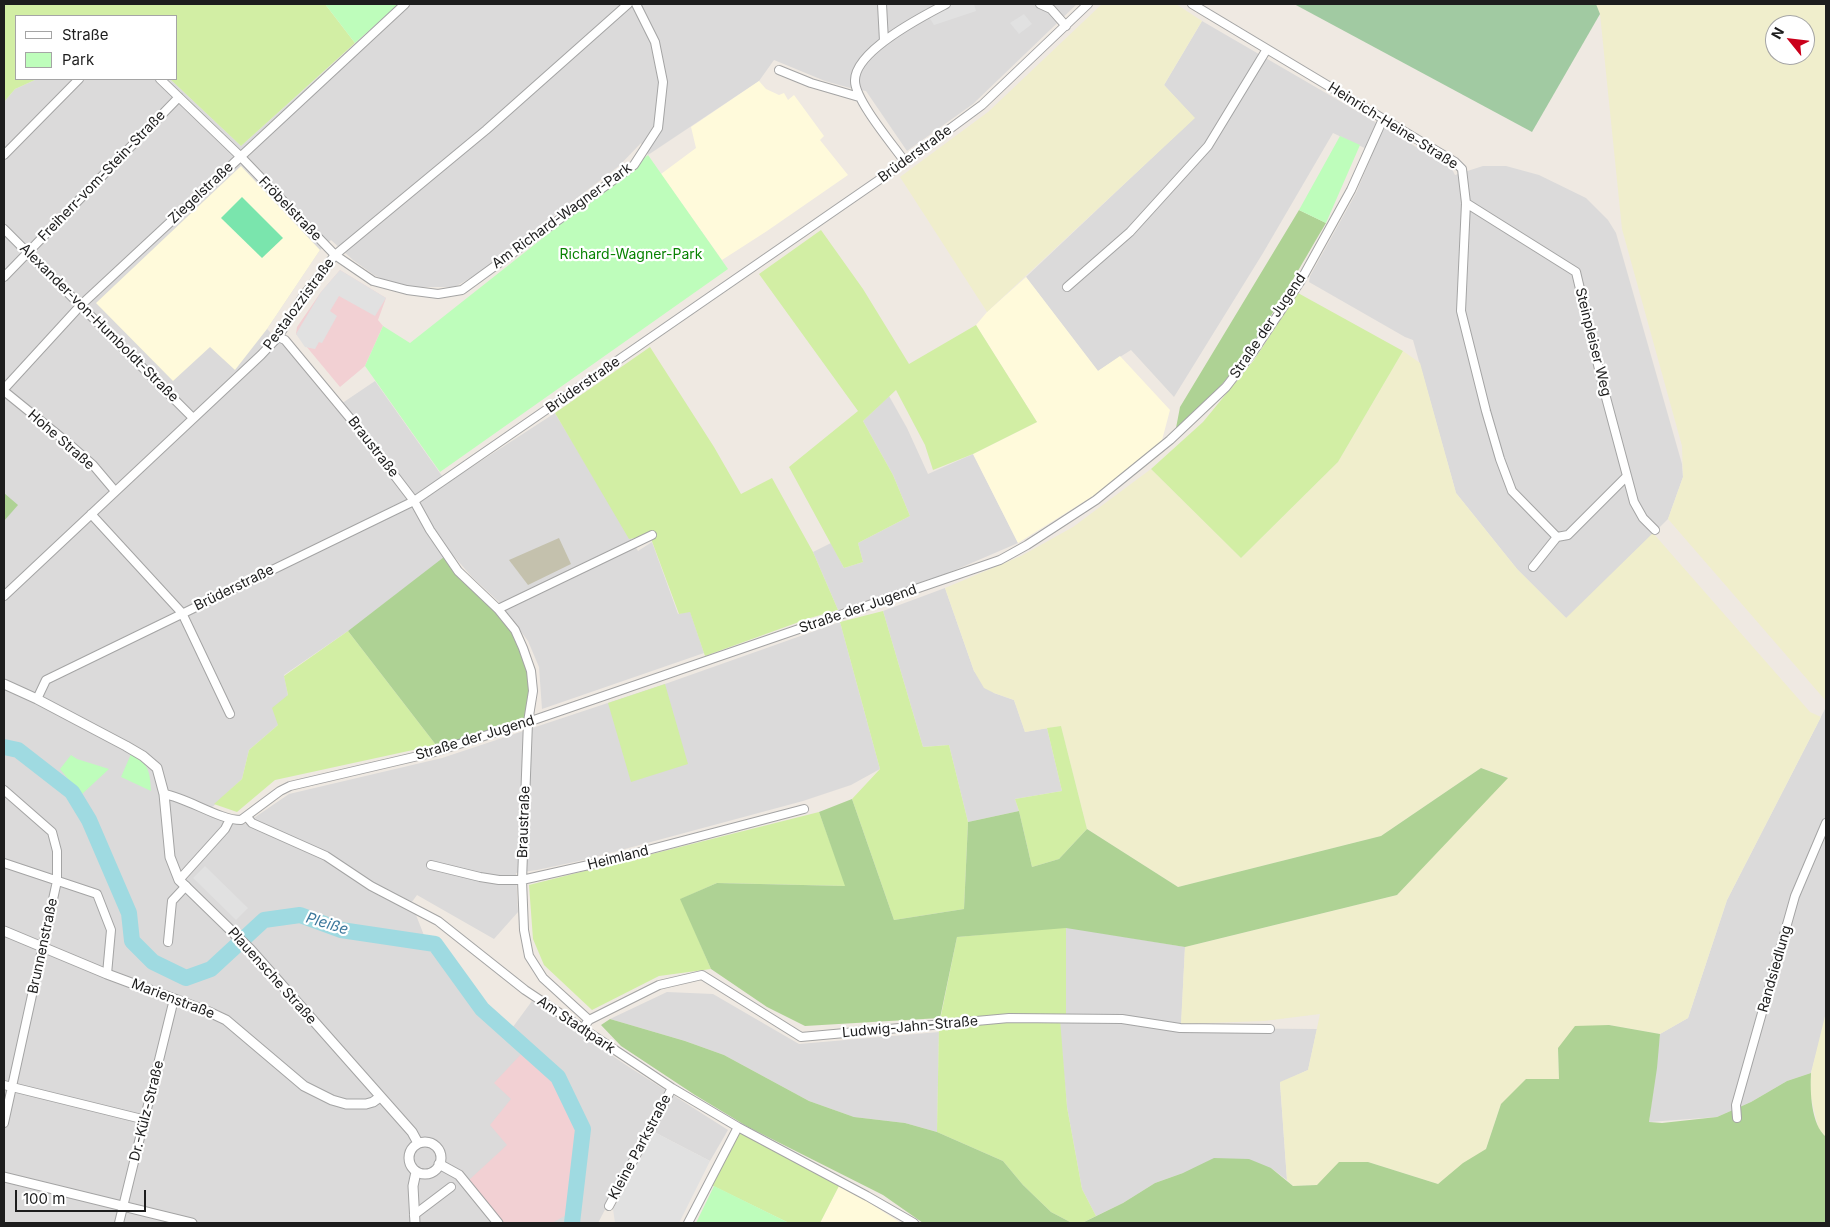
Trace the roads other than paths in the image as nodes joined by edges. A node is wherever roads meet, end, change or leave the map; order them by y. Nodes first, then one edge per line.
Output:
1 (405, 4) edge
2 (628, 4) edge
3 (636, 4) edge
4 (882, 4) edge
5 (946, 4) edge
6 (1040, 4) edge
7 (1088, 4) edge
8 (1192, 4) edge
9 (1066, 26) junction
10 (884, 41) junction
11 (1267, 49) junction
12 (779, 70) dead end
13 (78, 80) edge
14 (161, 80) edge
15 (179, 97) junction
16 (859, 97) junction
17 (1383, 119) junction
18 (4, 155) edge
19 (241, 157) junction
20 (905, 162) junction
21 (1466, 203) junction
22 (4, 229) edge
23 (28, 252) junction
24 (335, 255) junction
25 (4, 277) edge
26 (1067, 287) dead end
27 (81, 305) junction
28 (278, 337) junction
29 (4, 390) edge
30 (193, 418) junction
31 (1627, 476) junction
32 (115, 491) junction
33 (414, 501) junction
34 (91, 514) junction
35 (1655, 530) dead end
36 (652, 535) dead end
37 (1557, 537) junction
38 (1533, 567) dead end
39 (4, 596) edge
40 (498, 609) junction
41 (182, 613) junction
42 (4, 684) edge
43 (37, 698) junction
44 (230, 714) dead end
45 (528, 722) junction
46 (4, 790) edge
47 (164, 794) junction
48 (804, 809) dead end
49 (247, 817) junction
50 (230, 819) junction
51 (1826, 823) edge
52 (4, 863) edge
53 (431, 865) dead end
54 (522, 880) junction
55 (57, 881) junction
56 (182, 883) junction
57 (4, 931) edge
58 (168, 942) dead end
59 (44, 947) junction
60 (107, 974) junction
61 (174, 999) junction
62 (589, 1020) junction
63 (1270, 1029) dead end
64 (582, 1030) junction
65 (8, 1086) edge
66 (672, 1088) junction
67 (380, 1097) junction
68 (1737, 1118) dead end
69 (146, 1120) junction
70 (4, 1123) edge
71 (738, 1127) junction
72 (418, 1143) junction
73 (439, 1164) junction
74 (416, 1172) junction
75 (4, 1177) edge
76 (451, 1187) dead end
77 (124, 1206) junction
78 (609, 1206) dead end
79 (415, 1219) edge
80 (119, 1223) edge
81 (192, 1223) edge
82 (498, 1223) edge
83 (688, 1223) edge
84 (914, 1223) edge

1 - 19 street, Ziegelstraße
2 - 24 street, Pestalozzistraße
3 - 24 street, Am Richard-Wagner-Park
4 - 10 street
5 - 10 street
6 - 9 street
7 - 9 street, Brüderstraße
8 - 11 street, Heinrich-Heine-Straße
9 - 20 street, Brüderstraße
10 - 16 street
11 - 17 street, Heinrich-Heine-Straße
11 - 26 street
12 - 16 street
13 - 18 street
14 - 15 street, Fröbelstraße
15 - 19 street, Fröbelstraße
15 - 23 street, Freiherr-vom-Stein-Straße
16 - 20 street
17 - 21 street, Heinrich-Heine-Straße
17 - 45 street, Straße der Jugend
19 - 24 street, Fröbelstraße
19 - 27 street, Ziegelstraße
20 - 33 street, Brüderstraße
21 - 31 street, Steinpleiser Weg
21 - 37 street, Heinrich-Heine-Straße
22 - 23 street, Alexander-von-Humboldt-Straße
23 - 25 street, Freiherr-vom-Stein-Straße
23 - 27 street, Alexander-von-Humboldt-Straße
24 - 28 street, Pestalozzistraße
27 - 29 street, Ziegelstraße
27 - 30 street, Alexander-von-Humboldt-Straße
28 - 30 street, Pestalozzistraße
28 - 33 street, Braustraße
29 - 32 street, Hohe Straße
30 - 32 street, Pestalozzistraße
31 - 35 street, Steinpleiser Weg
31 - 37 street
32 - 34 street, Pestalozzistraße
33 - 40 street, Braustraße
33 - 41 street, Brüderstraße
34 - 39 street, Pestalozzistraße
34 - 41 street
36 - 40 street
37 - 38 street
40 - 45 street, Braustraße
41 - 43 street, Brüderstraße
41 - 44 street
42 - 43 street, Plauensche Straße
43 - 47 street, Plauensche Straße
45 - 49 street, Straße der Jugend
45 - 54 street, Braustraße
46 - 55 street, Brunnenstraße
47 - 50 street
47 - 56 street, Plauensche Straße
48 - 54 street, Heimland
49 - 50 street
49 - 64 street, Am Stadtpark
50 - 56 street
51 - 68 street, Randsiedlung
52 - 55 street
53 - 54 street, Heimland
54 - 62 street, Braustraße
55 - 59 street, Brunnenstraße
55 - 60 street
56 - 58 street
56 - 67 street, Plauensche Straße
57 - 59 street, Marienstraße
59 - 60 street, Marienstraße
59 - 65 street, Brunnenstraße
60 - 61 street, Marienstraße
61 - 67 street, Marienstraße
61 - 69 street, Dr.-Külz-Straße
62 - 63 street, Ludwig-Jahn-Straße
62 - 64 street, Ludwig-Jahn-Straße
64 - 66 street, Am Stadtpark
65 - 69 street
65 - 70 street, Brunnenstraße
66 - 71 street, Am Stadtpark
66 - 78 street, Kleine Parkstraße
67 - 72 street, Plauensche Straße
69 - 77 street, Dr.-Külz-Straße
71 - 83 street
71 - 84 street, Am Stadtpark
72 - 73 street
72 - 74 street
73 - 74 street
73 - 82 street
74 - 79 street
75 - 77 street
76 - 79 street
77 - 80 street, Dr.-Külz-Straße
77 - 81 street

